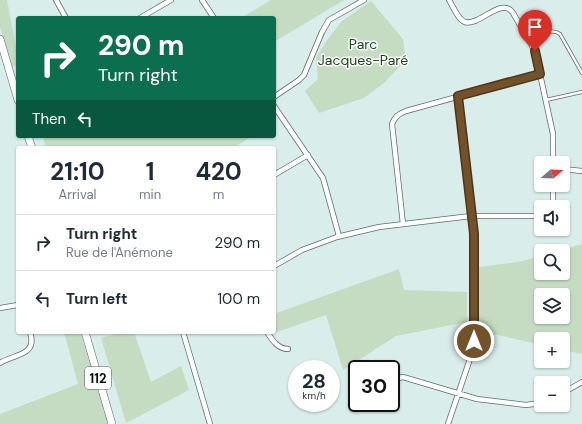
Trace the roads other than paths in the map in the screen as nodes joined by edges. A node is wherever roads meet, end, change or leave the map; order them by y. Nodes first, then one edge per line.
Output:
1 (56, 0) edge
2 (171, 0) edge
3 (202, 0) edge
4 (364, 0) edge
5 (449, 0) edge
6 (65, 16) edge
7 (143, 16) edge
8 (213, 16) edge
9 (0, 39) edge
10 (530, 42) junction
11 (582, 73) edge
12 (540, 74) junction
13 (16, 82) edge
14 (582, 92) edge
15 (276, 96) edge
16 (458, 96) junction
17 (546, 100) junction
18 (276, 109) edge
19 (308, 155) junction
20 (553, 156) edge
21 (570, 170) edge
22 (582, 172) edge
23 (276, 174) edge
24 (471, 216) junction
25 (534, 216) edge
26 (404, 224) junction
27 (339, 236) junction
28 (276, 265) edge
29 (16, 305) edge
30 (0, 308) edge
31 (31, 334) edge
32 (86, 334) edge
33 (184, 334) edge
34 (269, 334) edge
35 (288, 349) dead end
36 (0, 363) edge
37 (400, 378) edge
38 (582, 382) edge
39 (570, 389) edge
40 (458, 394) junction
41 (534, 404) edge
42 (112, 424) edge
43 (210, 424) edge
44 (448, 424) edge

1 - 6 street
2 - 7 street
3 - 8 street
4 - 15 street
5 - 10 street
9 - 13 main road
10 - 11 lane
10 - 12 street
12 - 16 street
12 - 17 street
14 - 17 lane
16 - 24 street
16 - 26 street
17 - 20 street
18 - 19 street
19 - 23 street
19 - 27 street
21 - 22 street
24 - 25 street
24 - 26 street
24 - 40 street
26 - 27 street
27 - 28 street
29 - 30 street
31 - 36 street
32 - 42 main road, 112
33 - 43 street
34 - 35 street
37 - 40 street
38 - 39 street
40 - 41 street
40 - 44 street

